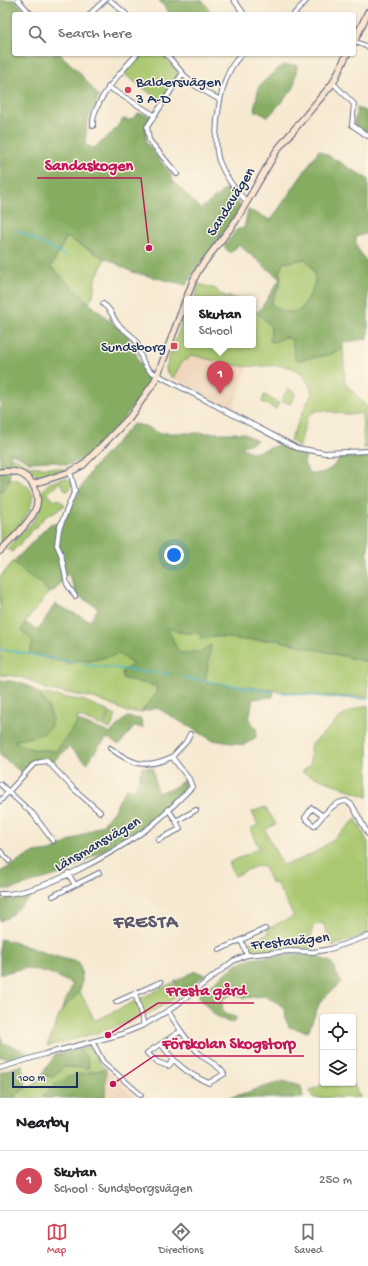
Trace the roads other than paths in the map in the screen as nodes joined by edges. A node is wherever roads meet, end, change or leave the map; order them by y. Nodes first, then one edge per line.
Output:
1 (18, 0) edge
2 (104, 0) edge
3 (110, 0) edge
4 (234, 0) edge
5 (307, 0) edge
6 (29, 12) edge
7 (92, 12) edge
8 (124, 12) edge
9 (243, 12) edge
10 (296, 12) edge
11 (368, 12) edge
12 (356, 38) edge
13 (356, 43) edge
14 (368, 47) edge
15 (134, 56) edge
16 (168, 56) edge
17 (241, 56) edge
18 (347, 56) edge
19 (182, 74) junction
20 (333, 83) junction
21 (108, 87) junction
22 (220, 100) junction
23 (154, 115) junction
24 (93, 126) dead end
25 (368, 136) edge
26 (177, 174) dead end
27 (247, 202) junction
28 (187, 296) edge
29 (102, 304) dead end
30 (184, 305) edge
31 (158, 374) junction
32 (368, 452) edge
33 (0, 472) edge
34 (70, 472) junction
35 (33, 484) junction
36 (0, 551) edge
37 (75, 596) dead end
38 (190, 734) dead end
39 (110, 748) dead end
40 (172, 757) junction
41 (0, 784) edge
42 (9, 791) junction
43 (0, 801) edge
44 (168, 810) junction
45 (196, 810) dead end
46 (100, 812) dead end
47 (323, 816) junction
48 (176, 821) junction
49 (368, 834) edge
50 (158, 840) dead end
51 (53, 841) dead end
52 (0, 851) edge
53 (9, 861) dead end
54 (99, 873) dead end
55 (68, 874) junction
56 (76, 885) junction
57 (0, 894) edge
58 (53, 896) dead end
59 (265, 928) dead end
60 (368, 936) edge
61 (241, 940) junction
62 (219, 950) dead end
63 (247, 955) junction
64 (161, 982) dead end
65 (135, 993) junction
66 (116, 1002) dead end
67 (168, 1011) junction
68 (144, 1025) junction
69 (181, 1031) junction
70 (93, 1042) junction
71 (161, 1044) junction
72 (173, 1061) junction
73 (0, 1068) edge
74 (141, 1095) dead end

1 - 6 street
2 - 7 street
3 - 8 street
4 - 9 street
5 - 10 street
11 - 12 street
13 - 14 street
15 - 21 street
16 - 19 street
17 - 22 street
18 - 20 street, Sandavägen
19 - 22 street
19 - 23 street
20 - 25 street
20 - 27 street, Sandavägen
21 - 23 street
21 - 24 street
22 - 27 street
23 - 26 street
27 - 28 street, Sandavägen
29 - 31 street
30 - 31 street, Sandavägen
31 - 32 street
31 - 34 street, Sandavägen
33 - 35 street
34 - 35 street, Sandavägen
34 - 37 street
35 - 36 street
38 - 40 street
39 - 40 street
40 - 44 street, Länsmansvägen
41 - 42 street
42 - 43 street
42 - 46 street
42 - 51 street
44 - 48 street
44 - 55 street, Länsmansvägen
45 - 48 street
47 - 47 street
47 - 49 street
48 - 50 street
52 - 53 street
54 - 56 street
55 - 56 street
55 - 57 street, Länsmansvägen
56 - 58 street
59 - 61 street
60 - 63 street, Frestavägen
61 - 62 street
61 - 63 street
63 - 67 street, Frestavägen
64 - 65 street
65 - 66 street
65 - 68 street
67 - 68 street, Frestavägen
67 - 69 street
68 - 70 street, Frestavägen
69 - 71 street
69 - 72 street
70 - 73 street, Frestavägen
70 - 74 street
71 - 72 street
71 - 72 street

